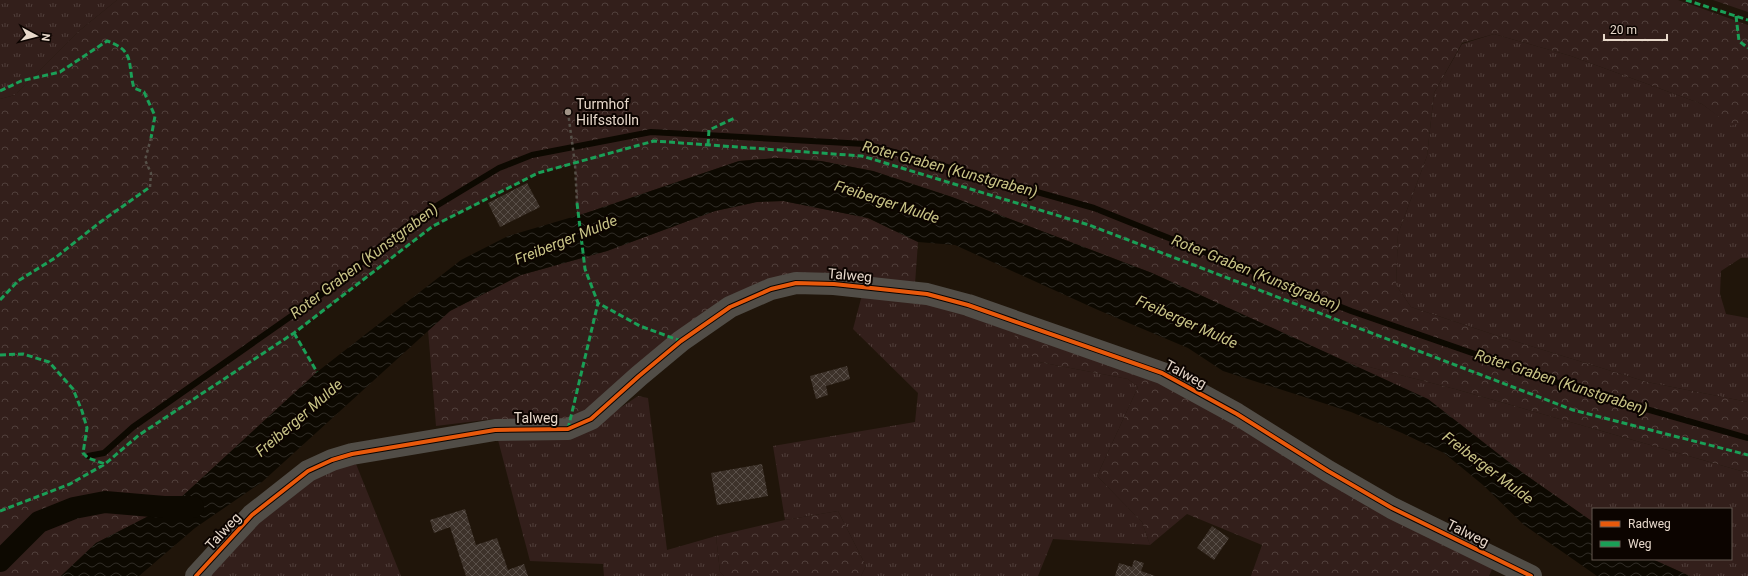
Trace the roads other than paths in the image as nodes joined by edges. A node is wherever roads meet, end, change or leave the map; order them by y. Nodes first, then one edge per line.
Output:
1 (196, 576) edge
2 (1531, 576) edge

1 - 2 street, Talweg

